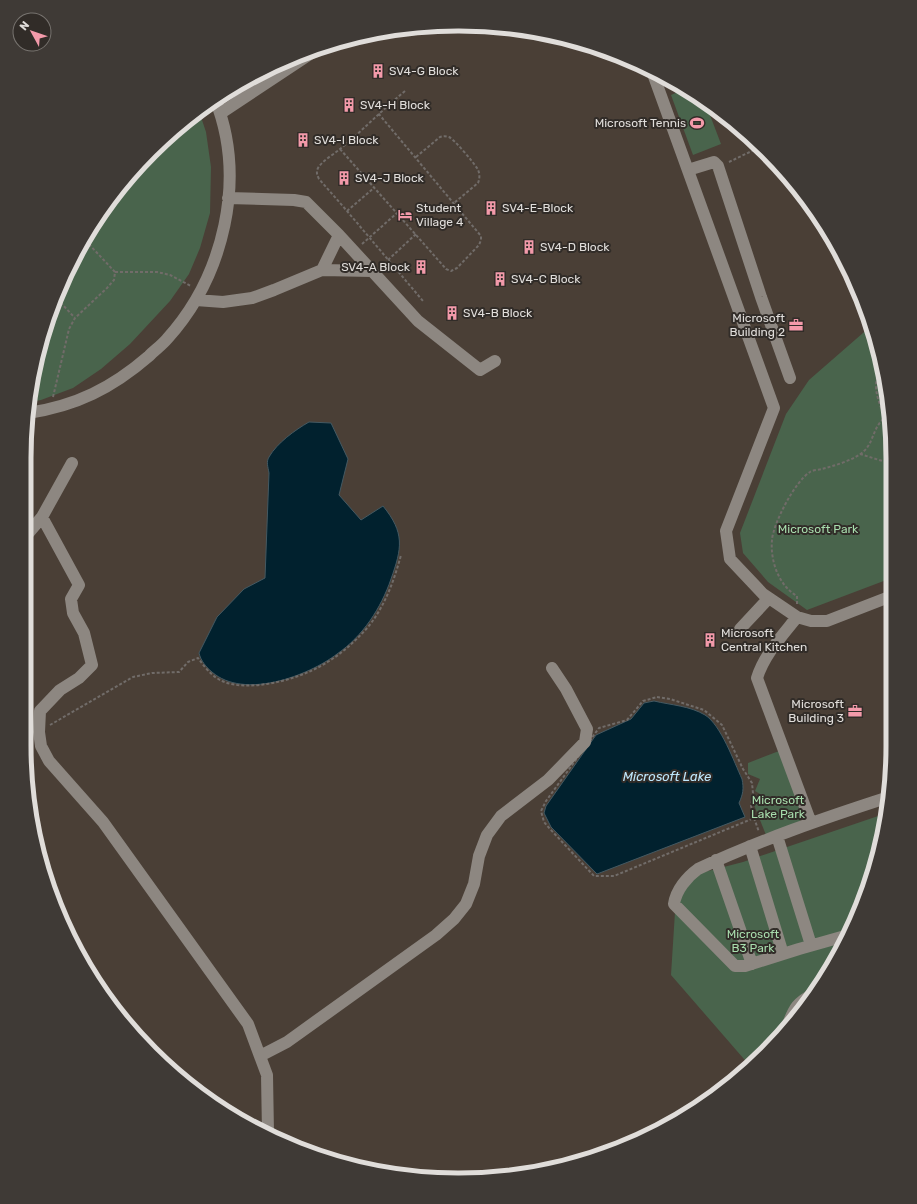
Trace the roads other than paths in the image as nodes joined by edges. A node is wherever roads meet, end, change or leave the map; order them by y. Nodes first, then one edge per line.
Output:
1 (295, 64) edge
2 (654, 78) edge
3 (218, 105) edge
4 (221, 113) junction
5 (688, 170) junction
6 (228, 198) junction
7 (339, 235) junction
8 (322, 270) junction
9 (372, 271) junction
10 (198, 296) junction
11 (495, 361) dead end
12 (790, 378) dead end
13 (34, 412) edge
14 (72, 464) dead end
15 (42, 517) junction
16 (31, 530) edge
17 (769, 598) junction
18 (886, 598) edge
19 (797, 617) junction
20 (740, 629) dead end
21 (552, 668) dead end
22 (882, 799) edge
23 (811, 823) junction
24 (777, 836) junction
25 (750, 846) junction
26 (716, 860) junction
27 (841, 937) edge
28 (811, 945) junction
29 (783, 954) junction
30 (752, 964) junction
31 (803, 999) edge
32 (794, 1011) edge
33 (260, 1056) junction
34 (268, 1128) edge

1 - 4 lane
2 - 5 lane
3 - 4 lane
4 - 6 lane
5 - 12 lane
5 - 17 lane
6 - 7 lane
6 - 10 lane
7 - 8 lane
7 - 9 lane
8 - 9 lane
8 - 10 lane
9 - 11 lane
10 - 13 lane
14 - 15 lane
15 - 16 lane
15 - 33 lane
17 - 19 lane
17 - 20 lane
18 - 19 lane
19 - 23 lane
21 - 33 lane
22 - 23 lane
23 - 24 lane
24 - 25 lane
24 - 28 lane
25 - 26 lane
25 - 29 lane
26 - 30 lane
26 - 30 lane
27 - 28 lane
28 - 29 lane
29 - 30 lane
31 - 32 lane
33 - 34 lane

